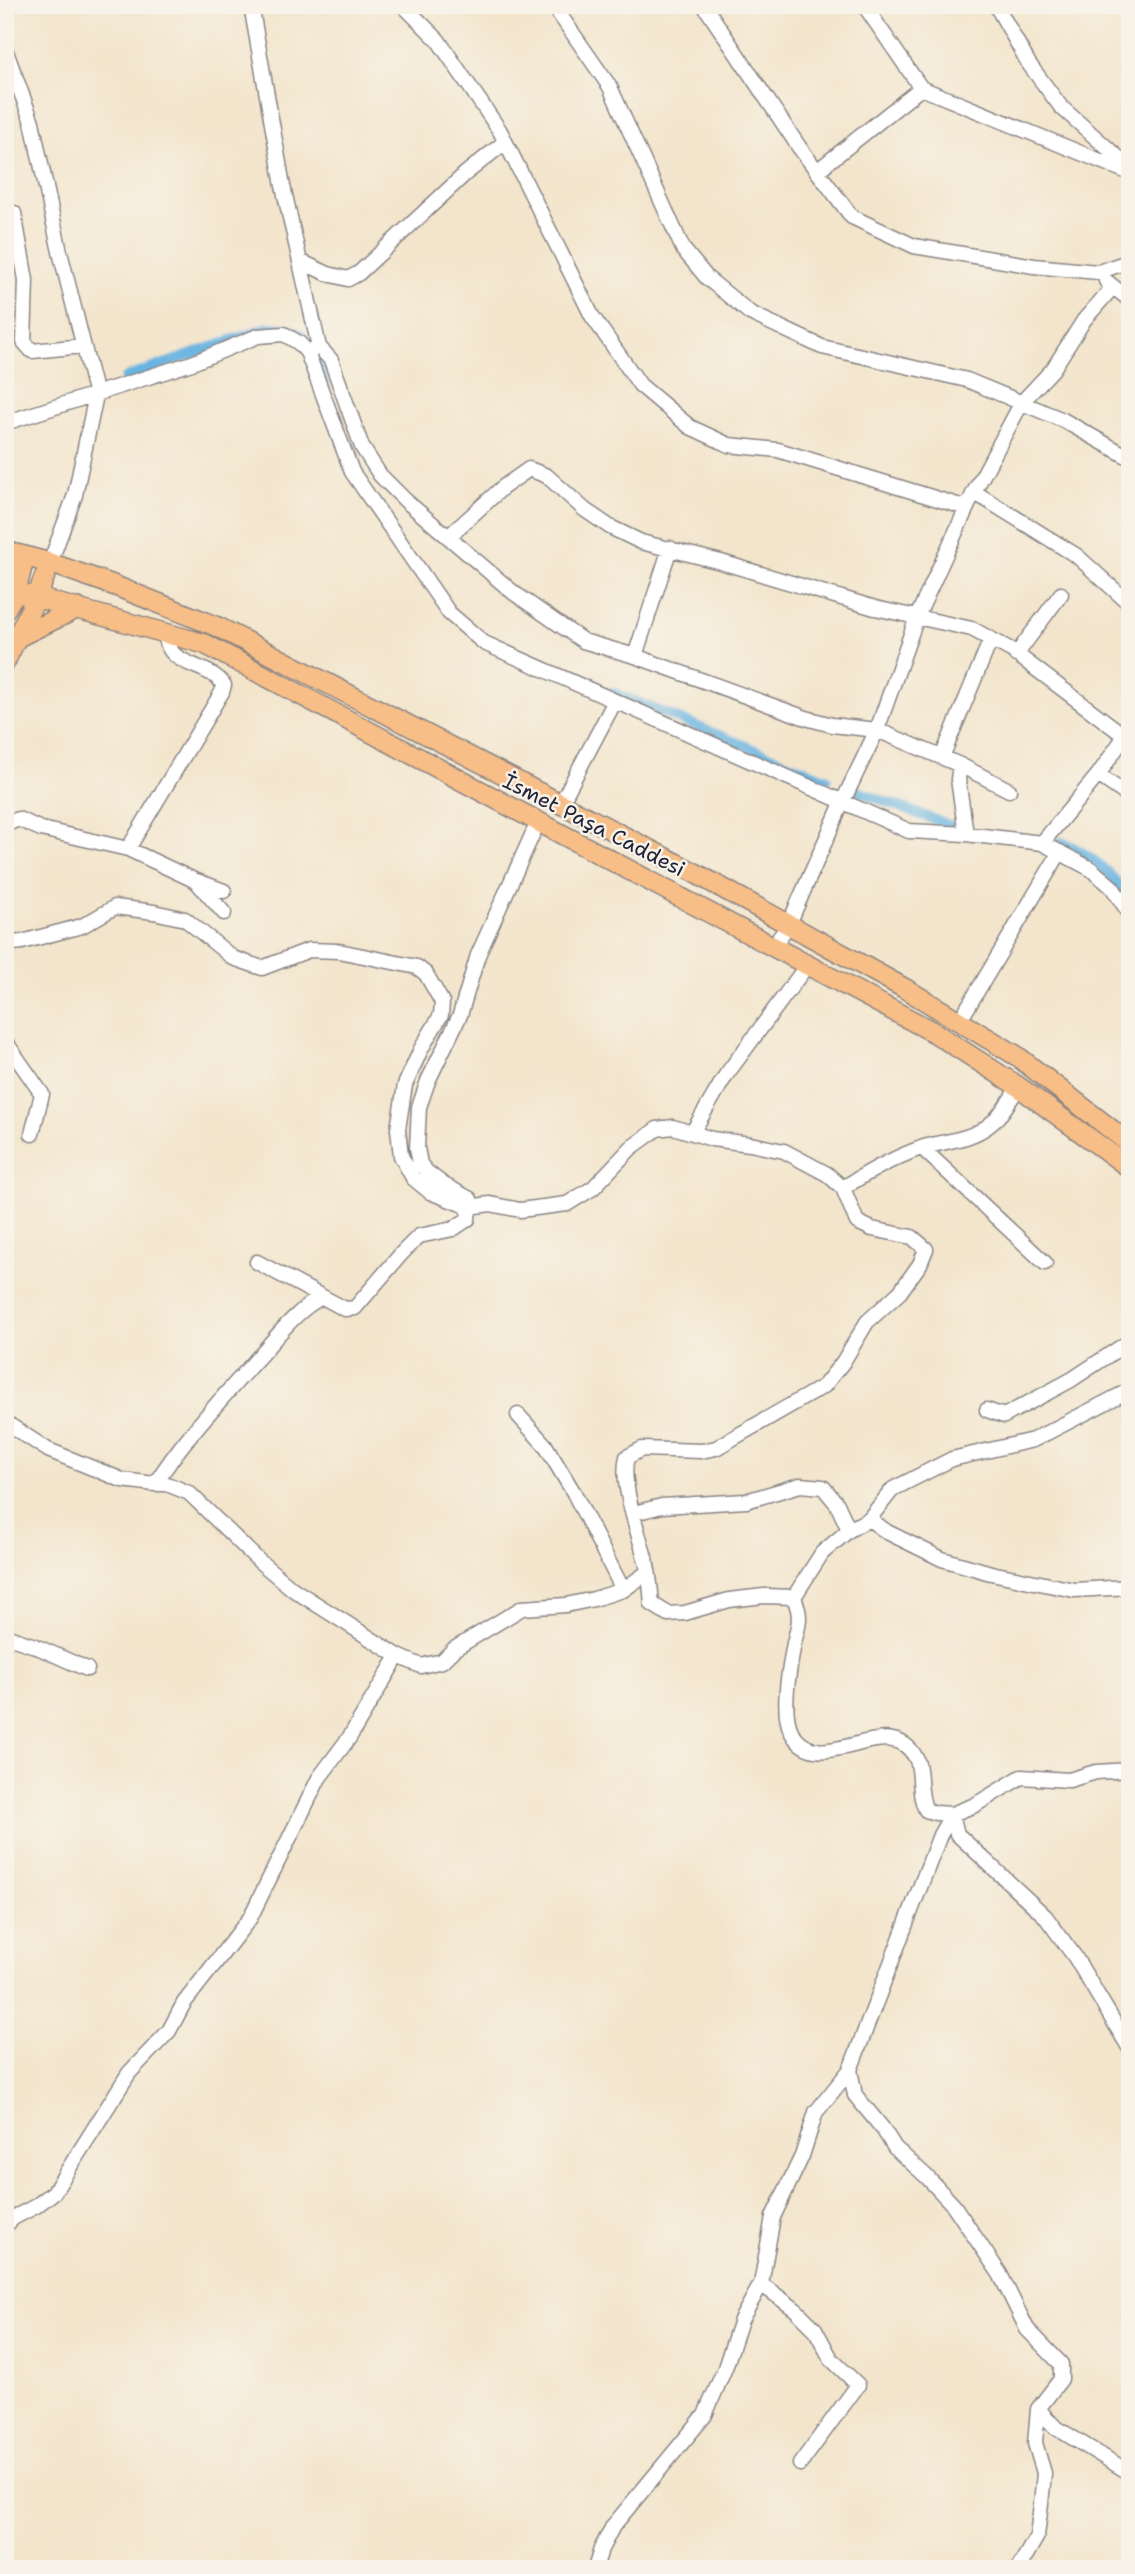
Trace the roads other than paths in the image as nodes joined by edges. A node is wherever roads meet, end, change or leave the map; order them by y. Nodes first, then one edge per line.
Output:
1 (251, 5) edge
2 (403, 5) edge
3 (553, 5) edge
4 (704, 5) edge
5 (864, 5) edge
6 (996, 5) edge
7 (5, 49) edge
8 (920, 88) junction
9 (505, 142) junction
10 (1130, 168) edge
11 (817, 171) junction
12 (1130, 173) edge
13 (14, 213) dead end
14 (300, 261) junction
15 (1130, 261) edge
16 (1098, 272) junction
17 (1112, 288) junction
18 (1130, 300) edge
19 (83, 346) junction
20 (313, 349) junction
21 (96, 395) junction
22 (1022, 402) junction
23 (5, 423) edge
24 (1130, 458) edge
25 (974, 492) junction
26 (967, 508) junction
27 (448, 537) junction
28 (670, 548) junction
29 (5, 551) edge
30 (25, 556) junction
31 (50, 563) junction
32 (11, 590) edge
33 (1061, 594) dead end
34 (37, 596) junction
35 (1130, 604) edge
36 (78, 608) junction
37 (5, 611) edge
38 (917, 617) junction
39 (166, 634) junction
40 (18, 637) junction
41 (991, 639) junction
42 (1016, 654) junction
43 (635, 656) junction
44 (5, 662) edge
45 (615, 701) junction
46 (877, 730) junction
47 (1128, 735) edge
48 (942, 757) junction
49 (960, 765) junction
50 (1098, 775) junction
51 (1009, 790) dead end
52 (1130, 797) edge
53 (842, 803) junction
54 (560, 805) junction
55 (538, 822) junction
56 (5, 825) edge
57 (966, 834) junction
58 (1042, 843) junction
59 (128, 849) junction
60 (1060, 852) junction
61 (195, 881) junction
62 (224, 891) dead end
63 (224, 913) dead end
64 (1130, 914) edge
65 (788, 926) junction
66 (5, 944) edge
67 (774, 945) junction
68 (808, 964) junction
69 (959, 1022) junction
70 (5, 1041) edge
71 (1019, 1087) junction
72 (692, 1133) junction
73 (32, 1134) dead end
74 (1130, 1144) edge
75 (922, 1148) junction
76 (1130, 1168) edge
77 (843, 1188) junction
78 (489, 1204) junction
79 (469, 1207) junction
80 (257, 1262) dead end
81 (1045, 1263) dead end
82 (322, 1297) junction
83 (1130, 1341) edge
84 (1130, 1390) edge
85 (987, 1410) dead end
86 (518, 1415) dead end
87 (5, 1422) edge
88 (155, 1484) junction
89 (634, 1513) junction
90 (869, 1519) junction
91 (849, 1530) junction
92 (648, 1572) junction
93 (1130, 1587) edge
94 (623, 1590) junction
95 (794, 1597) junction
96 (5, 1636) edge
97 (398, 1656) junction
98 (87, 1669) dead end
99 (1130, 1770) edge
100 (953, 1814) junction
101 (1130, 2049) edge
102 (850, 2070) junction
103 (5, 2226) edge
104 (761, 2284) junction
105 (1038, 2409) junction
106 (800, 2464) dead end
107 (1130, 2473) edge
108 (595, 2569) edge
109 (1018, 2569) edge

1 - 14 street
2 - 9 street
3 - 22 street
4 - 11 street
5 - 8 street
6 - 10 street
7 - 19 street
8 - 11 street
8 - 12 street
9 - 14 street
9 - 26 street
11 - 16 street
13 - 19 street
14 - 20 street
15 - 16 street
16 - 17 street
17 - 18 street
17 - 22 street
19 - 21 street
20 - 21 street
20 - 27 street
20 - 45 street
21 - 23 street
21 - 31 street
22 - 24 street
22 - 25 street
25 - 26 street
25 - 35 street
26 - 38 street
27 - 28 street
27 - 43 street
28 - 38 street
28 - 43 street
29 - 30 main road
30 - 31 main road
30 - 32 main road
31 - 34 main road
31 - 54 main road
32 - 34 main road, İsmet Paşa Caddesi
32 - 37 main road
33 - 42 street
34 - 36 main road, İsmet Paşa Caddesi
34 - 40 main road
36 - 39 main road, İsmet Paşa Caddesi
36 - 40 main road
38 - 41 street
38 - 46 street
39 - 55 main road, İsmet Paşa Caddesi
39 - 59 street
40 - 44 main road
41 - 42 street
41 - 48 street
42 - 47 street
43 - 46 street
45 - 53 street
45 - 54 street
46 - 48 street
46 - 53 street
47 - 50 street
48 - 49 street
49 - 51 street
49 - 57 street
50 - 52 street
50 - 58 street
53 - 57 street
53 - 65 street
54 - 65 main road
55 - 67 main road, İsmet Paşa Caddesi
55 - 78 street
56 - 59 street
57 - 58 street
58 - 60 street
59 - 61 street
60 - 64 street
60 - 69 street
61 - 62 street
61 - 63 street
65 - 67 street
65 - 69 main road
66 - 79 street
67 - 68 main road, İsmet Paşa Caddesi
68 - 71 main road, İsmet Paşa Caddesi
68 - 72 street
69 - 74 main road
70 - 73 street
71 - 75 street
71 - 76 main road, İsmet Paşa Caddesi
72 - 77 street
72 - 78 street
75 - 77 street
75 - 81 street
77 - 89 street
78 - 79 street
79 - 82 street
80 - 82 street
82 - 88 street
83 - 85 street
84 - 90 street
86 - 94 street
87 - 88 street
88 - 97 street
89 - 91 street
89 - 92 street
90 - 91 street
90 - 93 street
91 - 95 street
92 - 94 street
92 - 95 street
94 - 97 street
95 - 100 street
96 - 98 street
97 - 103 street
99 - 100 street
100 - 101 street
100 - 102 street
102 - 104 street
102 - 105 street
104 - 106 street
104 - 108 street
105 - 107 street
105 - 109 street

